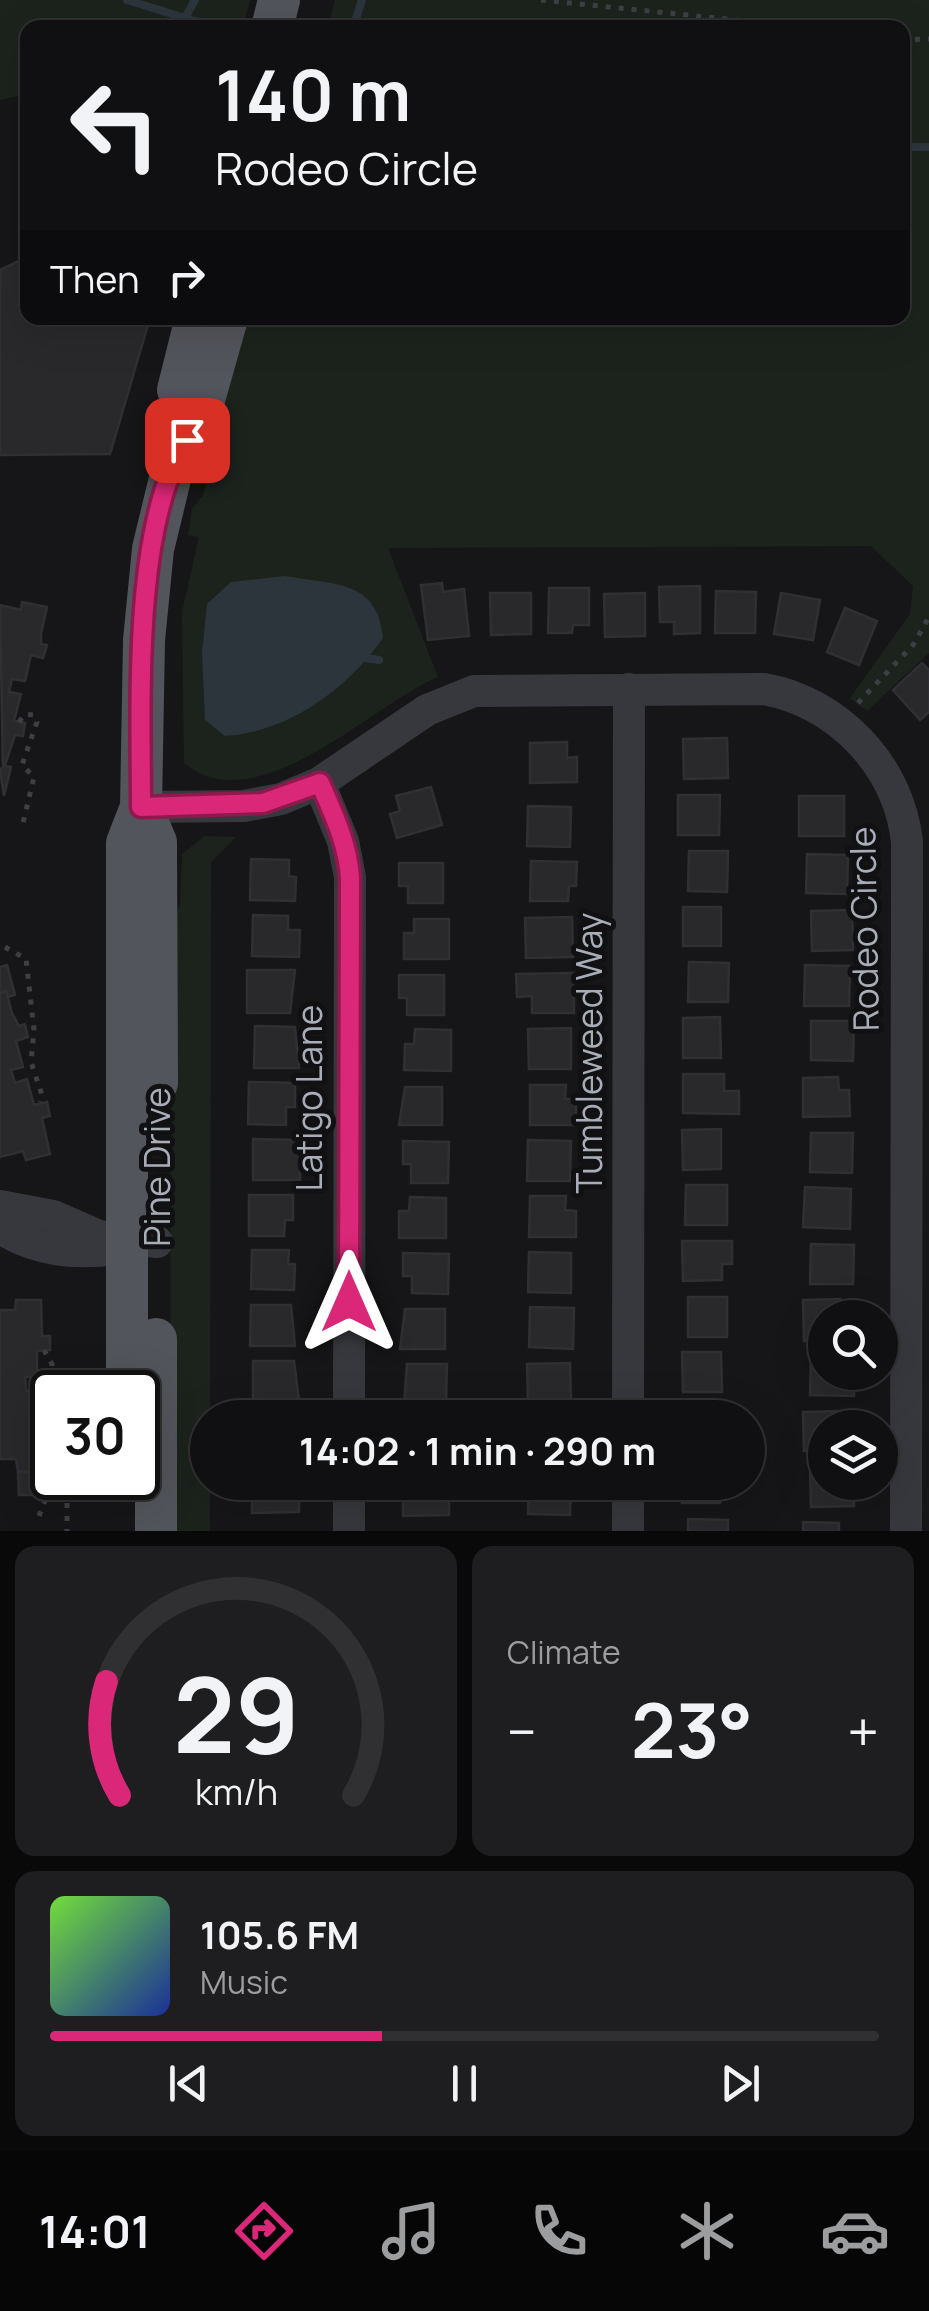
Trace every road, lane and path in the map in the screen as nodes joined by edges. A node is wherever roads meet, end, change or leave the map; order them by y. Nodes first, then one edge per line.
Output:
1 (541, 0) edge
2 (619, 4) edge
3 (749, 20) edge
4 (194, 325) edge
5 (225, 325) edge
6 (176, 458) junction
7 (929, 617) edge
8 (629, 689) junction
9 (856, 706) dead end
10 (19, 722) dead end
11 (320, 783) junction
12 (141, 807) junction
13 (23, 823) dead end
14 (5, 947) dead end
15 (40, 1102) dead end
16 (0, 1206) edge
17 (0, 1228) edge
18 (137, 1242) junction
19 (44, 1350) dead end
20 (51, 1370) edge
21 (128, 1370) edge
22 (349, 1400) edge
23 (628, 1400) edge
24 (45, 1500) edge
25 (64, 1500) edge
26 (126, 1500) edge
27 (349, 1500) edge
28 (628, 1500) edge
29 (39, 1516) dead end
30 (67, 1531) edge
31 (126, 1531) edge
32 (156, 1531) edge
33 (349, 1531) edge
34 (628, 1531) edge
35 (906, 1531) edge

1 - 2 path
2 - 3 path
4 - 6 main road
5 - 6 main road, Pine Drive
6 - 12 main road, Pine Drive
7 - 9 path
8 - 11 street, Rodeo Circle
8 - 23 street, Tumbleweed Way
8 - 35 street, Rodeo Circle
10 - 13 path
11 - 12 street, Rodeo Circle
11 - 22 street, Latigo Lane
12 - 18 main road, Pine Drive
14 - 15 path
16 - 18 street
17 - 18 street
18 - 21 main road, Pine Drive
18 - 32 main road, Pine Drive
19 - 20 path
24 - 29 path
25 - 30 path
26 - 31 main road
27 - 33 street
28 - 34 street

